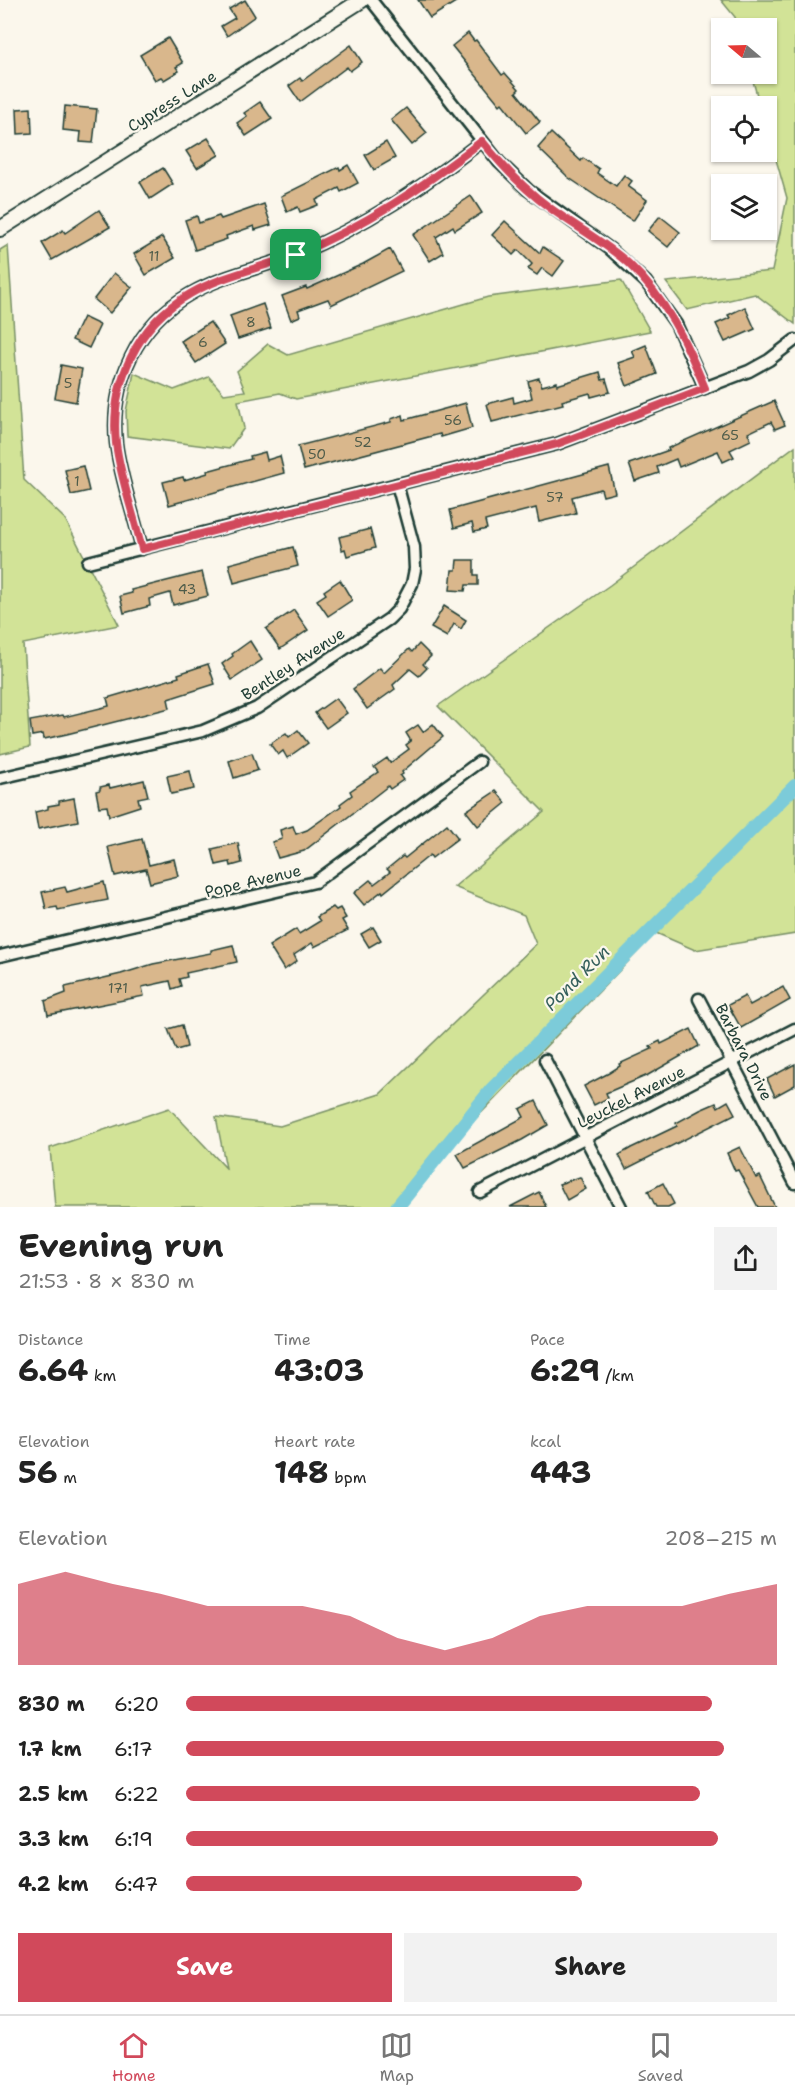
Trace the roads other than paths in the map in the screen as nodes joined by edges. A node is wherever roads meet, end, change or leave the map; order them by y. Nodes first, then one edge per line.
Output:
1 (362, 0) edge
2 (371, 0) edge
3 (482, 141) junction
4 (0, 229) edge
5 (795, 340) edge
6 (705, 388) junction
7 (397, 484) junction
8 (142, 549) junction
9 (88, 562) dead end
10 (479, 762) dead end
11 (0, 778) edge
12 (0, 956) edge
13 (699, 999) dead end
14 (795, 1029) edge
15 (545, 1060) dead end
16 (732, 1062) junction
17 (585, 1137) junction
18 (795, 1183) edge
19 (480, 1192) dead end
20 (621, 1207) edge

1 - 4 street, Cypress Lane
2 - 3 street
3 - 6 street
3 - 8 street
5 - 6 street
6 - 7 street
7 - 8 street
7 - 11 street, Bentley Avenue
8 - 9 street
10 - 12 street, Pope Avenue
13 - 16 street, Barbara Drive
14 - 16 street, Leuckel Avenue
15 - 17 street
16 - 17 street, Leuckel Avenue
16 - 18 street, Barbara Drive
17 - 19 street, Leuckel Avenue
17 - 20 street

